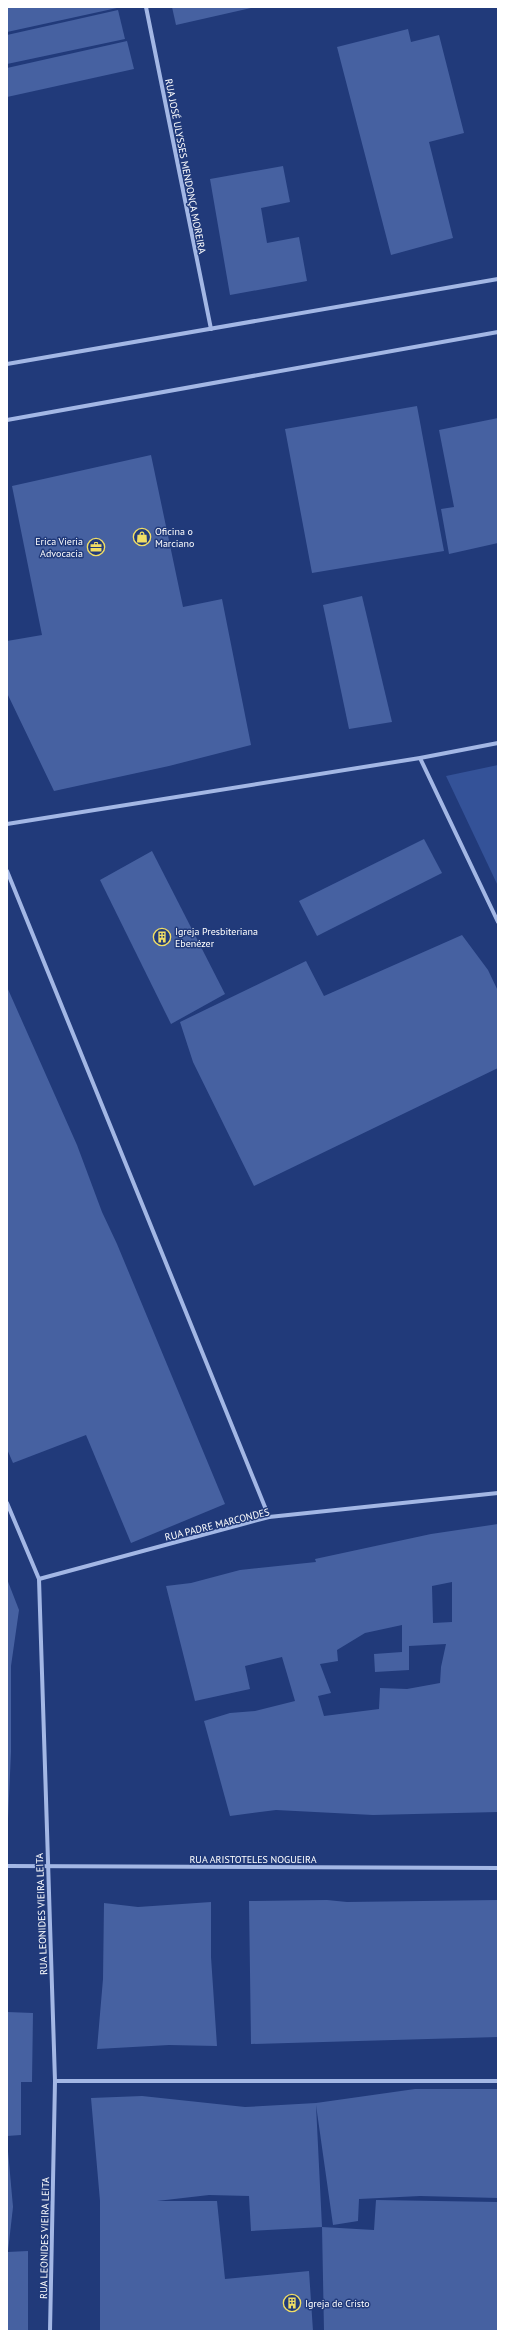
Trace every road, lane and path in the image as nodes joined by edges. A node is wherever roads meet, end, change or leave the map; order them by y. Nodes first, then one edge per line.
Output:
1 (146, 7) edge
2 (498, 279) edge
3 (211, 329) junction
4 (498, 332) edge
5 (7, 364) edge
6 (7, 420) edge
7 (498, 742) edge
8 (420, 758) junction
9 (7, 824) edge
10 (7, 871) edge
11 (498, 922) edge
12 (498, 1493) edge
13 (7, 1503) edge
14 (269, 1517) junction
15 (39, 1579) junction
16 (7, 1866) edge
17 (48, 1866) junction
18 (498, 1868) edge
19 (55, 2081) junction
20 (498, 2081) edge
21 (50, 2331) edge

1 - 3 street, RUA JOSÉ ULYSSES MENDONÇA MOREIRA
2 - 3 street
3 - 5 street
4 - 6 street
7 - 8 street
8 - 9 street
8 - 11 street
10 - 14 street
12 - 14 street, RUA PADRE MARCONDES
13 - 15 street, RUA LEONIDES VIEIRA LEITA
14 - 15 street, RUA PADRE MARCONDES
15 - 17 street, RUA LEONIDES VIEIRA LEITA
16 - 17 street, RUA ARISTOTELES NOGUEIRA
17 - 18 street, RUA ARISTOTELES NOGUEIRA
17 - 19 street, RUA LEONIDES VIEIRA LEITA
19 - 20 street
19 - 21 street, RUA LEONIDES VIEIRA LEITA

